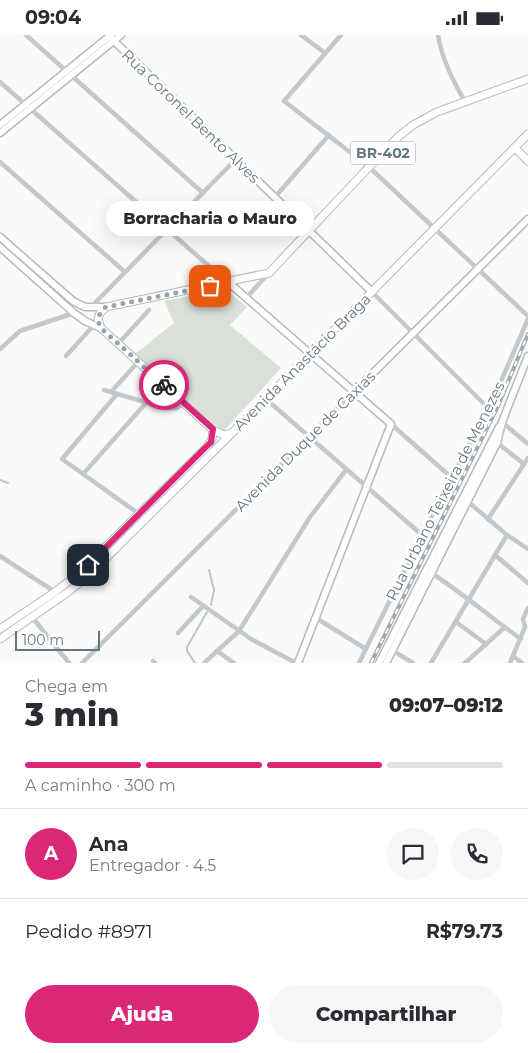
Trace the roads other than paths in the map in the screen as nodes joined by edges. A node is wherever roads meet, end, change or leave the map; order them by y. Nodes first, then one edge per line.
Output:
1 (26, 35) edge
2 (121, 35) edge
3 (301, 35) edge
4 (341, 35) edge
5 (438, 35) edge
6 (110, 37) edge
7 (325, 53) junction
8 (69, 73) junction
9 (528, 79) edge
10 (0, 82) edge
11 (465, 102) junction
12 (28, 106) junction
13 (0, 125) edge
14 (0, 133) edge
15 (528, 134) edge
16 (329, 135) junction
17 (515, 148) junction
18 (236, 159) junction
19 (528, 161) edge
20 (0, 162) edge
21 (369, 167) junction
22 (203, 193) junction
23 (275, 197) junction
24 (528, 219) edge
25 (167, 229) junction
26 (435, 229) junction
27 (309, 231) junction
28 (0, 237) edge
29 (8, 243) junction
30 (1, 248) edge
31 (477, 269) junction
32 (125, 271) junction
33 (269, 273) junction
34 (228, 283) junction
35 (372, 292) junction
36 (246, 298) junction
37 (90, 307) junction
38 (106, 307) junction
39 (149, 310) dead end
40 (74, 313) junction
41 (528, 317) edge
42 (97, 327) junction
43 (413, 333) junction
44 (118, 344) junction
45 (0, 349) edge
46 (310, 354) junction
47 (66, 356) dead end
48 (528, 356) edge
49 (138, 361) junction
50 (104, 390) dead end
51 (111, 392) junction
52 (354, 392) junction
53 (117, 394) junction
54 (266, 399) junction
55 (146, 403) junction
56 (184, 403) junction
57 (488, 408) junction
58 (502, 422) junction
59 (390, 424) junction
60 (213, 429) junction
61 (232, 433) junction
62 (309, 437) junction
63 (494, 441) junction
64 (528, 444) edge
65 (528, 458) edge
66 (524, 464) junction
67 (346, 470) junction
68 (83, 474) junction
69 (452, 478) junction
70 (366, 487) junction
71 (466, 499) junction
72 (139, 514) junction
73 (146, 519) junction
74 (488, 519) junction
75 (422, 535) junction
76 (507, 535) junction
77 (528, 549) edge
78 (495, 555) junction
79 (1, 558) edge
80 (98, 561) junction
81 (429, 572) junction
82 (528, 583) edge
83 (55, 592) junction
84 (191, 597) dead end
85 (469, 601) junction
86 (203, 606) junction
87 (528, 608) edge
88 (32, 617) junction
89 (316, 618) junction
90 (456, 622) junction
91 (504, 628) junction
92 (527, 628) edge
93 (0, 629) edge
94 (239, 631) junction
95 (178, 633) dead end
96 (0, 639) edge
97 (521, 639) junction
98 (486, 644) junction
99 (390, 648) junction
100 (366, 649) junction
101 (217, 651) junction
102 (514, 657) junction
103 (69, 663) edge
104 (82, 663) edge
105 (204, 663) edge
106 (234, 663) edge
107 (297, 663) edge
108 (359, 663) edge
109 (379, 663) edge
110 (386, 663) edge
111 (413, 663) edge
112 (431, 663) edge
113 (465, 663) edge
114 (510, 663) edge
115 (522, 663) edge

1 - 8 street
2 - 6 street
3 - 7 street
4 - 7 street
5 - 11 street
6 - 8 street
6 - 18 street, Rua Coronel Bento Alves
7 - 16 street
8 - 12 street
8 - 22 street
9 - 11 main road, BR-402
10 - 12 street
11 - 21 main road, BR-402
12 - 13 street
12 - 14 street
12 - 25 street
15 - 17 main road, Avenida Anastácio Braga
16 - 21 street
16 - 23 street
17 - 19 main road
17 - 26 main road, Avenida Anastácio Braga
18 - 22 street
18 - 23 street, Rua Coronel Bento Alves
20 - 32 street
21 - 26 street
21 - 27 main road, BR-402
22 - 25 street
23 - 27 street, Rua Coronel Bento Alves
24 - 31 street, Avenida Duque de Caxias
25 - 32 street
25 - 34 street
26 - 31 street
26 - 35 main road, Avenida Anastácio Braga
27 - 33 main road, BR-402
27 - 35 street, Rua Coronel Bento Alves
28 - 29 street
29 - 30 street
29 - 37 street
30 - 40 street
31 - 41 street
31 - 43 street, Avenida Duque de Caxias
32 - 37 street
33 - 34 main road
33 - 36 street
34 - 36 street
34 - 38 main road
35 - 43 street, Rua Coronel Bento Alves
35 - 46 main road, Avenida Anastácio Braga
36 - 46 street
37 - 38 street
37 - 40 street
38 - 42 main road
39 - 44 street
40 - 42 street
40 - 45 street
41 - 57 street, Rua Urbano Teixeira de Menezes
42 - 44 main road
42 - 47 street
43 - 52 street, Avenida Duque de Caxias
43 - 57 street, Rua Coronel Bento Alves
44 - 49 main road
46 - 52 street
46 - 54 main road, Avenida Anastácio Braga
48 - 58 street, Rua Urbano Teixeira de Menezes
49 - 51 street
49 - 56 main road
50 - 51 street
51 - 53 street
52 - 59 street
52 - 62 street, Avenida Duque de Caxias
53 - 55 street
53 - 68 street
54 - 61 main road, Avenida Anastácio Braga
54 - 62 street
55 - 56 street
55 - 68 street
56 - 60 main road
57 - 69 street, Rua Urbano Teixeira de Menezes
58 - 63 street, Rua Urbano Teixeira de Menezes
58 - 64 street
59 - 69 street
59 - 70 street
60 - 61 main road
60 - 72 main road, Avenida Anastácio Braga
61 - 73 main road, Avenida Anastácio Braga
62 - 67 street
62 - 104 street, Avenida Duque de Caxias
63 - 66 street
63 - 71 street, Rua Urbano Teixeira de Menezes
65 - 66 street
66 - 74 street
67 - 70 street
67 - 94 street
68 - 72 street
69 - 75 street, Rua Urbano Teixeira de Menezes
70 - 75 street
70 - 89 street
71 - 74 street
71 - 81 street, Rua Urbano Teixeira de Menezes
72 - 73 street
72 - 80 main road, Avenida Anastácio Braga
73 - 80 main road, Avenida Anastácio Braga
74 - 76 street
75 - 100 street, Rua Urbano Teixeira de Menezes
76 - 77 street
76 - 78 street
78 - 82 street
78 - 85 street
79 - 83 street
80 - 83 main road, Avenida Anastácio Braga
80 - 88 main road, Avenida Anastácio Braga
81 - 85 street
81 - 99 street, Rua Urbano Teixeira de Menezes
83 - 93 main road, Avenida Anastácio Braga
84 - 86 street
85 - 90 street
85 - 91 street
86 - 94 street
86 - 95 street
87 - 92 street
88 - 96 main road, Avenida Anastácio Braga
88 - 103 street
89 - 100 street
89 - 107 street
90 - 98 street
90 - 112 street
91 - 97 street
91 - 98 street
92 - 97 street
94 - 101 street
94 - 107 street
97 - 102 street
98 - 113 street
99 - 109 street, Rua Urbano Teixeira de Menezes
99 - 110 street, Rua Urbano Teixeira de Menezes
99 - 111 street
100 - 108 street, Rua Urbano Teixeira de Menezes
101 - 105 street
101 - 106 street
102 - 114 street
102 - 115 street

